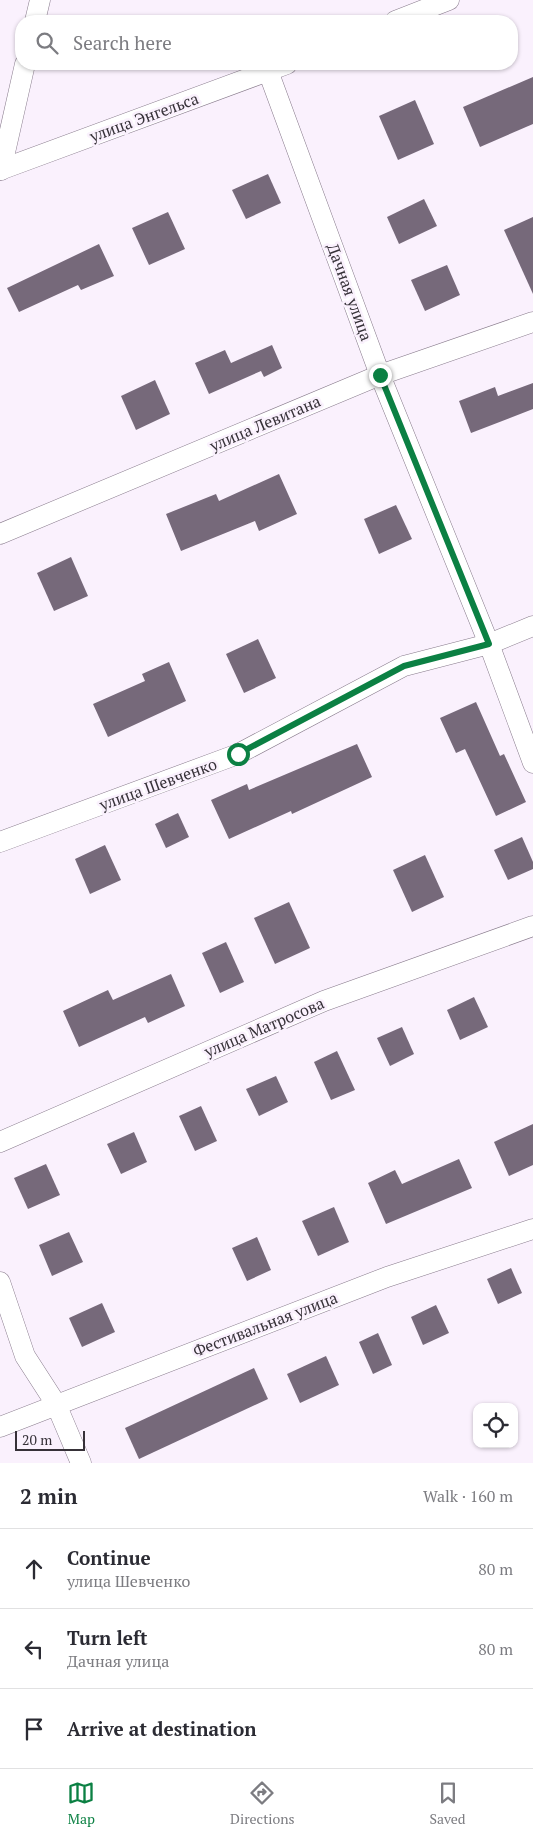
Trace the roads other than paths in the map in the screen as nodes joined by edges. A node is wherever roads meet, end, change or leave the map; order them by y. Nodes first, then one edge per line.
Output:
1 (40, 0) edge
2 (449, 0) edge
3 (36, 15) edge
4 (410, 15) edge
5 (24, 70) edge
6 (268, 71) joint
7 (1, 170) edge
8 (533, 322) edge
9 (380, 375) junction
10 (0, 534) edge
11 (533, 626) edge
12 (489, 644) junction
13 (533, 763) edge
14 (0, 842) edge
15 (533, 926) edge
16 (0, 1142) edge
17 (533, 1229) edge
18 (0, 1282) edge
19 (56, 1404) junction
20 (0, 1427) edge
21 (81, 1463) edge

1 - 3 street
2 - 4 street
5 - 7 street
6 - 7 street, улица Энгельса
6 - 9 street, Дачная улица
8 - 9 street, улица Левитана
9 - 10 street, улица Левитана
9 - 12 street, Дачная улица
11 - 12 street, улица Шевченко
12 - 13 street, Дачная улица
12 - 14 street, улица Шевченко
15 - 16 street, улица Матросова
17 - 19 street, Фестивальная улица
18 - 19 street
19 - 20 street, Фестивальная улица
19 - 21 street

